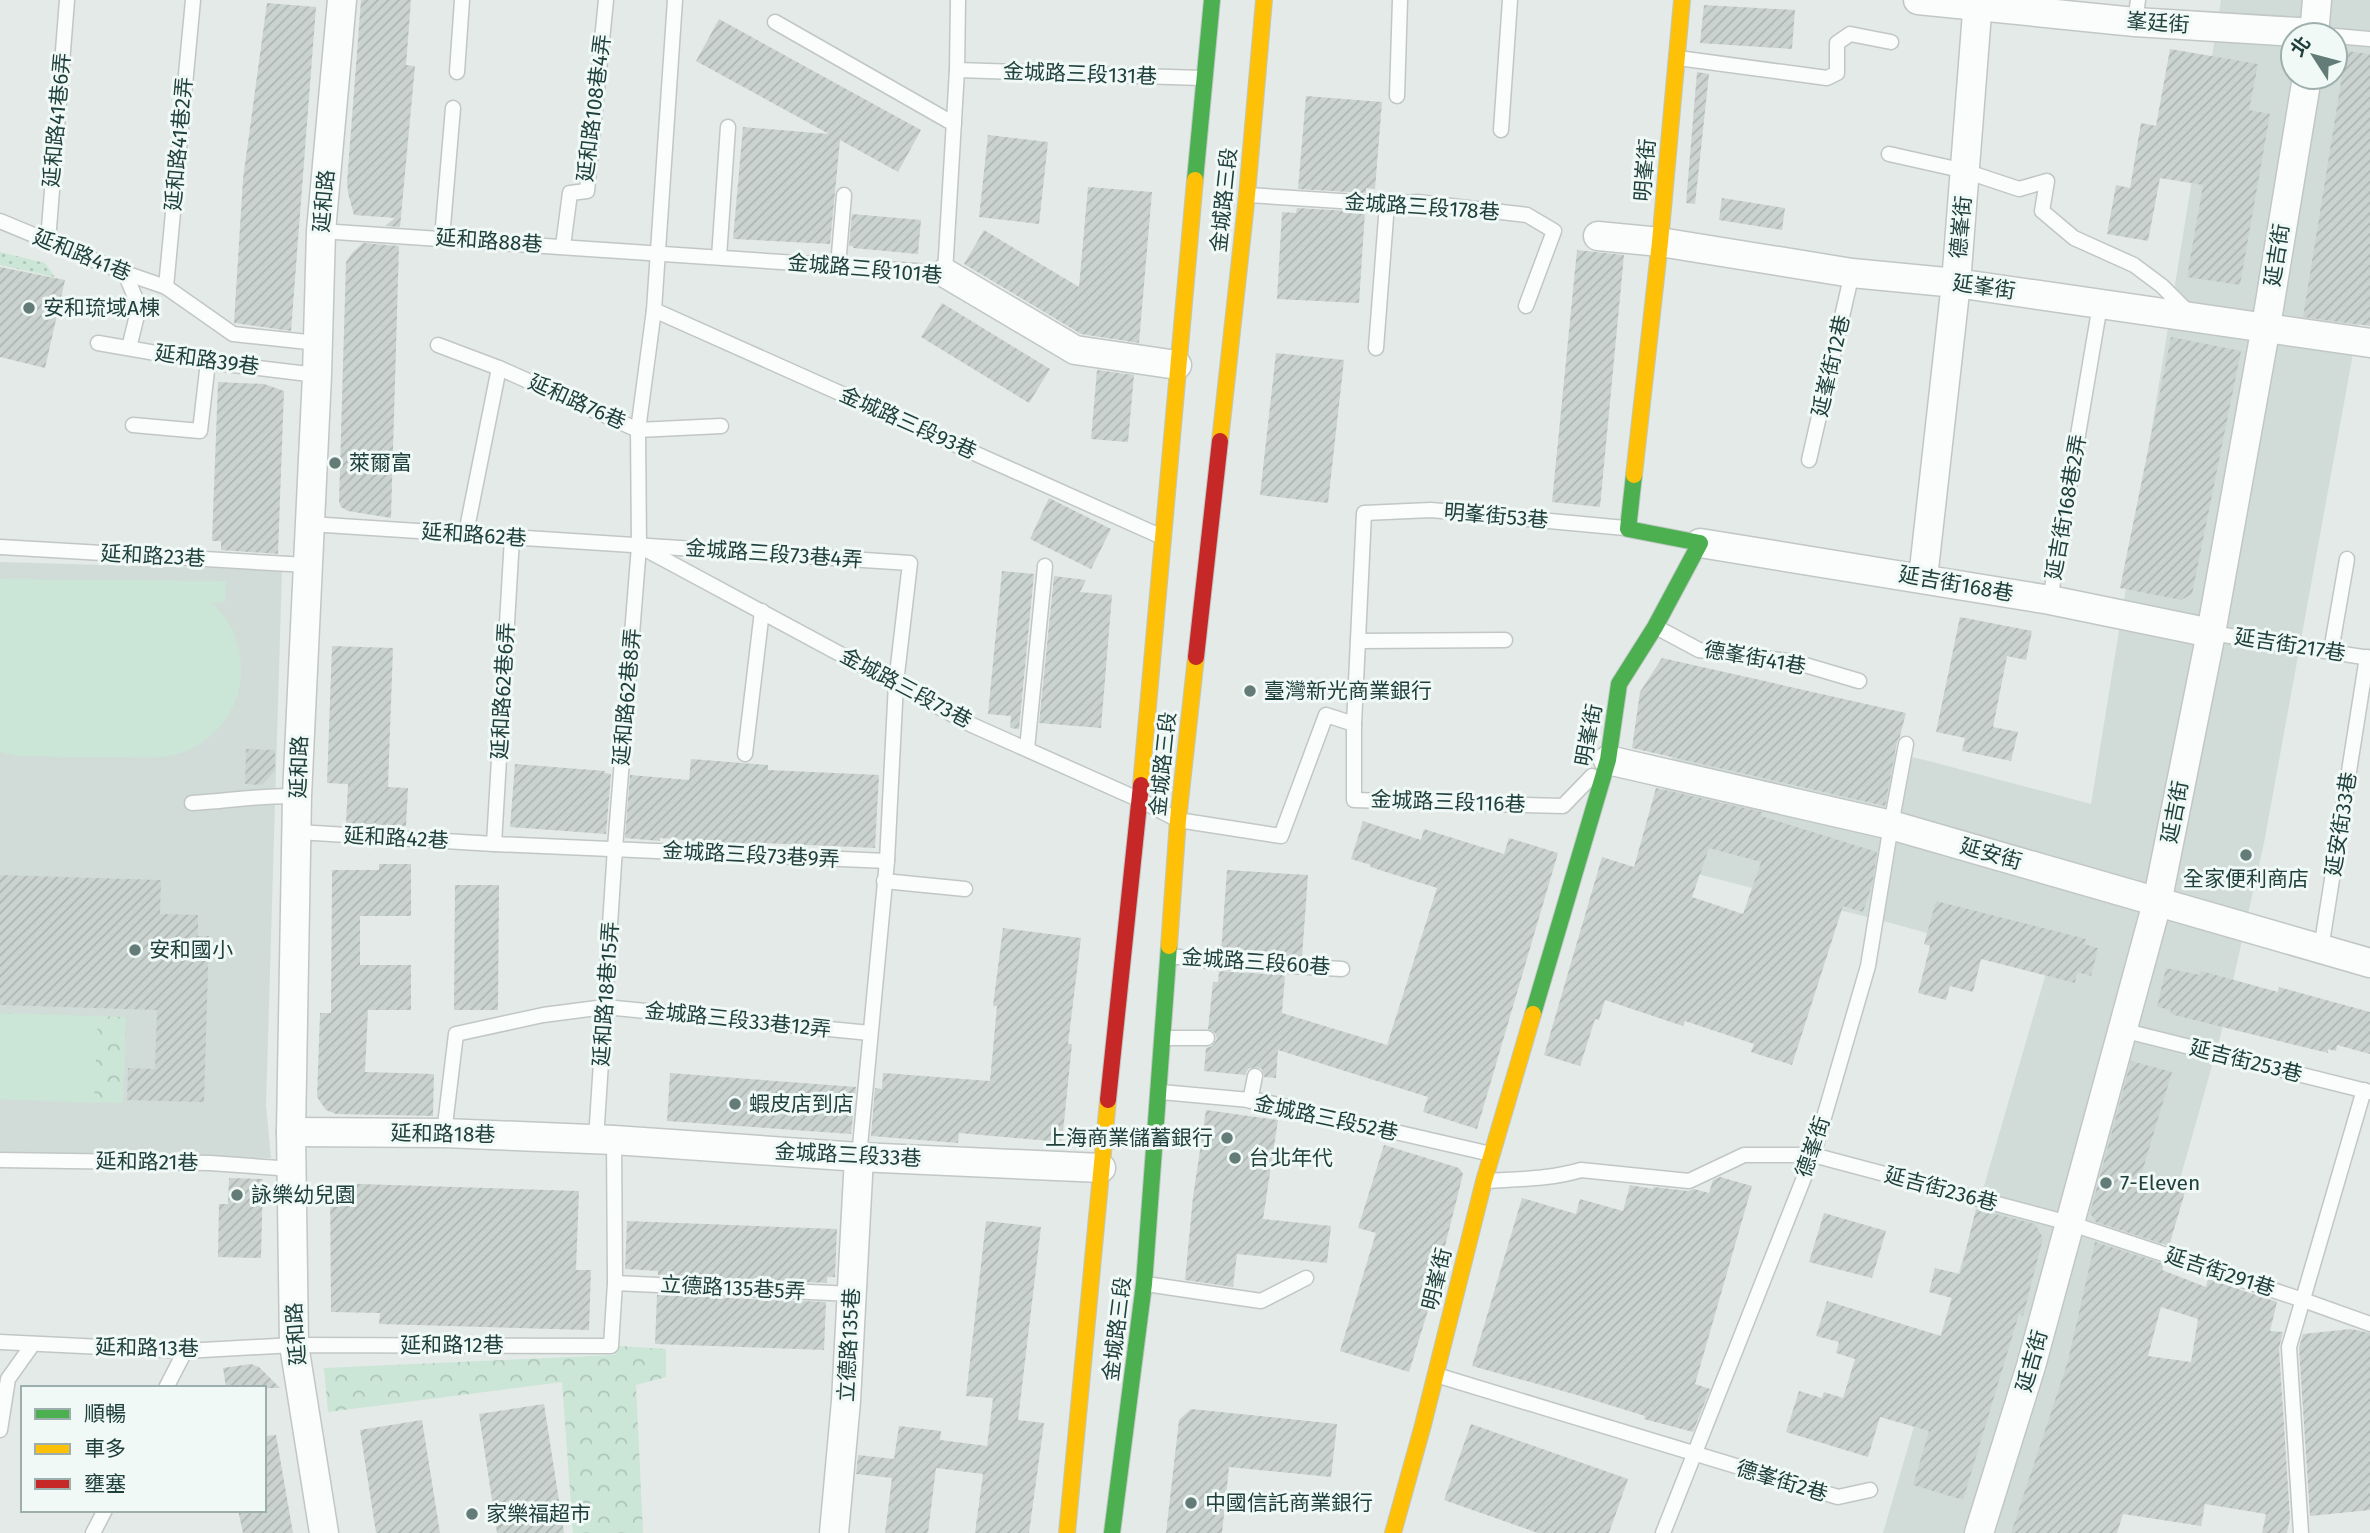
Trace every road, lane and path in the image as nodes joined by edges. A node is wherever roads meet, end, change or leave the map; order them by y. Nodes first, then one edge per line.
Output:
1 (67, 0) edge
2 (192, 0) edge
3 (342, 0) edge
4 (462, 0) edge
5 (606, 0) edge
6 (675, 0) edge
7 (958, 0) edge
8 (1212, 0) edge
9 (1264, 0) edge
10 (1400, 0) edge
11 (1510, 0) edge
12 (1682, 0) edge
13 (1917, 0) edge
14 (2318, 0) edge
15 (1978, 3) edge
16 (2136, 11) edge
17 (2321, 21) edge
18 (775, 22) dead end
19 (2279, 29) edge
20 (2349, 37) edge
21 (2370, 39) edge
22 (1891, 42) dead end
23 (1677, 58) junction
24 (957, 70) junction
25 (457, 72) dead end
26 (1203, 78) junction
27 (2305, 91) edge
28 (1397, 96) dead end
29 (453, 108) dead end
30 (954, 124) junction
31 (728, 127) dead end
32 (1501, 130) dead end
33 (1889, 154) dead end
34 (1965, 171) junction
35 (844, 195) dead end
36 (1247, 195) junction
37 (1387, 204) junction
38 (0, 221) edge
39 (321, 230) junction
40 (1598, 236) dead end
41 (442, 238) junction
42 (48, 241) junction
43 (1660, 242) junction
44 (563, 246) junction
45 (658, 253) junction
46 (719, 257) junction
47 (838, 265) junction
48 (125, 273) junction
49 (945, 273) junction
50 (1852, 273) junction
51 (1956, 283) junction
52 (166, 288) junction
53 (2100, 305) junction
54 (1526, 306) dead end
55 (654, 310) junction
56 (2193, 317) junction
57 (2266, 326) junction
58 (98, 343) dead end
59 (2370, 343) edge
60 (317, 344) junction
61 (438, 345) dead end
62 (129, 348) junction
63 (1376, 348) dead end
64 (208, 362) junction
65 (1177, 365) junction
66 (499, 368) junction
67 (317, 375) junction
68 (133, 425) dead end
69 (721, 426) dead end
70 (638, 429) junction
71 (1809, 460) dead end
72 (310, 524) junction
73 (1628, 528) junction
74 (466, 533) junction
75 (1161, 536) junction
76 (512, 538) junction
77 (1700, 543) junction
78 (639, 546) junction
79 (0, 547) edge
80 (2347, 559) dead end
81 (307, 565) junction
82 (1045, 566) dead end
83 (1923, 578) junction
84 (2050, 600) junction
85 (762, 611) junction
86 (1655, 627) junction
87 (2211, 634) junction
88 (1505, 640) dead end
89 (1358, 641) junction
90 (2331, 651) junction
91 (2369, 657) edge
92 (1859, 681) dead end
93 (896, 683) junction
94 (1354, 724) junction
95 (1906, 744) dead end
96 (1027, 749) junction
97 (745, 754) dead end
98 (1608, 761) junction
99 (297, 796) junction
100 (1140, 800) junction
101 (192, 803) dead end
102 (1178, 820) junction
103 (1891, 825) junction
104 (298, 832) junction
105 (494, 844) junction
106 (615, 848) junction
107 (887, 861) junction
108 (884, 881) junction
109 (965, 889) dead end
110 (2157, 903) junction
111 (2321, 949) junction
112 (1169, 956) junction
113 (2370, 963) edge
114 (1342, 969) dead end
115 (605, 1007) junction
116 (2122, 1030) junction
117 (870, 1033) junction
118 (1163, 1038) junction
119 (1207, 1038) dead end
120 (1255, 1076) dead end
121 (1159, 1091) junction
122 (2367, 1091) edge
123 (1250, 1101) junction
124 (291, 1132) junction
125 (444, 1132) junction
126 (605, 1139) junction
127 (1813, 1154) junction
128 (1492, 1155) junction
129 (859, 1157) junction
130 (0, 1160) edge
131 (1101, 1168) junction
132 (293, 1169) junction
133 (1484, 1181) junction
134 (2069, 1223) junction
135 (1306, 1278) dead end
136 (614, 1283) junction
137 (1144, 1284) junction
138 (852, 1294) junction
139 (2303, 1300) junction
140 (2370, 1324) edge
141 (0, 1342) edge
142 (33, 1344) junction
143 (294, 1345) junction
144 (611, 1346) joint
145 (185, 1351) junction
146 (1434, 1375) junction
147 (167, 1386) edge
148 (0, 1430) edge
149 (1695, 1454) junction
150 (1870, 1490) dead end
151 (104, 1512) edge
152 (93, 1533) edge
153 (324, 1533) edge
154 (834, 1533) edge
155 (1067, 1533) edge
156 (1112, 1533) edge
157 (1393, 1533) edge
158 (1663, 1533) edge
159 (1979, 1533) edge
160 (2301, 1533) edge

1 - 42 lane, 延和路41巷6弄
2 - 52 lane, 延和路41巷2弄
3 - 39 street, 延和路
4 - 25 lane
5 - 44 lane, 延和路108巷4弄
6 - 45 lane, 延和路62巷8弄
7 - 24 lane
8 - 26 main road, 金城路三段
9 - 36 main road, 金城路三段
10 - 28 lane
11 - 32 lane
12 - 23 main road, 明峯街
13 - 15 street, 峯廷街
14 - 17 street
15 - 16 street, 峯廷街
15 - 34 street, 德峯街
16 - 19 street, 峯廷街
18 - 30 lane
20 - 21 lane
22 - 23 lane
23 - 43 main road, 明峯街
24 - 26 lane, 金城路三段131巷
24 - 30 lane
26 - 65 main road, 金城路三段
27 - 57 street, 延吉街
29 - 41 lane
30 - 49 lane
31 - 46 lane
33 - 34 lane
34 - 51 street, 德峯街
34 - 56 lane
35 - 47 lane
36 - 37 lane, 金城路三段178巷
36 - 102 main road, 金城路三段
37 - 54 lane, 金城路三段178巷
37 - 63 lane
38 - 42 lane, 延和路41巷
39 - 41 lane, 延和路88巷
39 - 60 street, 延和路
40 - 43 street, 延峯街
41 - 44 lane, 延和路88巷
42 - 48 lane, 延和路41巷
43 - 50 street, 延峯街
43 - 73 main road, 明峯街
44 - 45 lane, 延和路88巷
45 - 46 lane, 金城路三段101巷
45 - 55 lane, 延和路62巷8弄
46 - 47 lane, 金城路三段101巷
47 - 49 lane, 金城路三段101巷
48 - 52 lane, 延和路41巷
48 - 62 lane
49 - 65 street, 金城路三段101巷
50 - 51 street, 延峯街
50 - 71 lane, 延峯街12巷
51 - 53 street, 延峯街
51 - 83 street, 德峯街
52 - 60 lane, 延和路41巷
53 - 56 street, 延峯街
53 - 84 lane, 延吉街168巷2弄
55 - 70 lane, 延和路62巷8弄
55 - 75 lane, 金城路三段93巷
56 - 57 street, 延峯街
57 - 59 street, 延峯街
57 - 87 street, 延吉街
58 - 62 lane, 延和路39巷
60 - 67 street, 延和路
61 - 66 lane, 延和路76巷
62 - 64 lane, 延和路39巷
64 - 67 lane, 延和路39巷
64 - 68 lane
65 - 75 main road, 金城路三段
66 - 70 lane, 延和路76巷
66 - 74 lane
67 - 72 street, 延和路
69 - 70 lane, 延和路76巷
70 - 78 lane, 延和路62巷8弄
72 - 74 lane, 延和路62巷
72 - 81 street, 延和路
73 - 77 main road
73 - 89 lane, 明峯街53巷
74 - 76 lane, 延和路62巷
75 - 100 main road, 金城路三段
76 - 78 lane, 延和路62巷
76 - 105 lane, 延和路62巷6弄
77 - 83 street, 延吉街168巷
77 - 86 main road, 明峯街
78 - 85 lane, 金城路三段73巷
78 - 93 lane, 金城路三段73巷4弄
78 - 106 lane, 延和路62巷8弄
79 - 81 lane, 延和路23巷
80 - 90 lane
81 - 99 street, 延和路
82 - 96 lane
83 - 84 street, 延吉街168巷
84 - 87 street, 延吉街168巷
85 - 93 lane, 金城路三段73巷
85 - 97 lane
86 - 92 lane, 德峯街41巷
86 - 98 main road, 明峯街
87 - 90 lane, 延吉街217巷
87 - 110 street, 延吉街
88 - 89 lane
89 - 94 lane
90 - 91 lane, 延吉街217巷
91 - 111 lane, 延安街33巷
93 - 96 lane, 金城路三段73巷
93 - 107 lane
94 - 98 lane, 金城路三段116巷
94 - 102 lane
95 - 103 lane, 德峯街
96 - 100 lane, 金城路三段73巷
98 - 103 street, 延安街
98 - 128 main road, 明峯街
99 - 101 lane
99 - 104 street, 延和路
100 - 102 lane, 金城路三段73巷
100 - 131 main road, 金城路三段
102 - 112 main road, 金城路三段
103 - 110 street, 延安街
103 - 127 lane, 德峯街
104 - 105 lane, 延和路42巷
104 - 124 street, 延和路
105 - 106 lane, 延和路42巷
106 - 107 lane, 金城路三段73巷9弄
106 - 115 lane, 延和路18巷15弄
107 - 108 lane
108 - 109 lane
108 - 117 lane
110 - 111 street, 延安街
110 - 116 street, 延吉街
111 - 113 street, 延安街
112 - 114 lane, 金城路三段60巷
112 - 118 main road, 金城路三段
115 - 117 lane, 金城路三段33巷12弄
115 - 125 lane, 金城路三段33巷12弄
115 - 126 lane, 延和路18巷15弄
116 - 122 lane, 延吉街253巷
116 - 134 street, 延吉街
117 - 129 lane
118 - 119 lane
118 - 121 main road, 金城路三段
120 - 123 lane
121 - 123 lane, 金城路三段52巷
121 - 137 main road, 金城路三段
122 - 139 lane
123 - 128 lane, 金城路三段52巷
124 - 125 street, 延和路18巷
124 - 132 street, 延和路
125 - 126 street, 延和路18巷
126 - 129 street, 金城路三段33巷
126 - 136 lane, 延和路18巷15弄
127 - 133 lane, 延吉街236巷
127 - 134 lane, 延吉街236巷
127 - 149 lane, 德峯街
128 - 133 main road, 明峯街
129 - 131 street, 金城路三段33巷
129 - 138 street, 立德路135巷
130 - 132 lane, 延和路21巷
131 - 155 main road, 金城路三段
132 - 143 street, 延和路
133 - 146 main road, 明峯街
134 - 139 lane, 延吉街291巷
134 - 159 street, 延吉街
135 - 137 lane
136 - 138 lane, 立德路135巷5弄
136 - 144 lane, 延和路18巷15弄
137 - 156 main road, 金城路三段
138 - 154 street, 立德路135巷
139 - 140 lane, 延吉街291巷
139 - 160 lane
141 - 142 lane, 延和路13巷
142 - 145 lane, 延和路13巷
142 - 148 lane
143 - 144 lane, 延和路12巷
143 - 145 lane, 延和路13巷
143 - 153 street, 延和路
145 - 147 lane
146 - 149 lane, 德峯街2巷
146 - 157 main road, 明峯街
149 - 150 lane, 德峯街2巷
149 - 158 lane, 德峯街
151 - 152 lane

